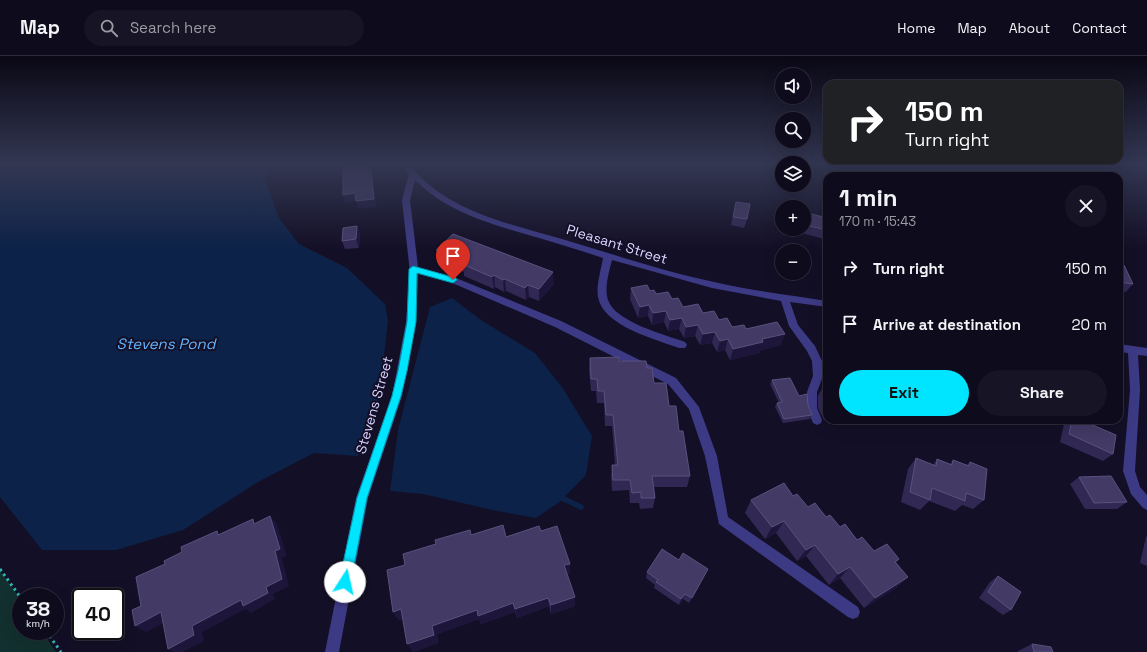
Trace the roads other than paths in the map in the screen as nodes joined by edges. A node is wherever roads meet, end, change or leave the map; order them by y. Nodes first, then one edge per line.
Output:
1 (408, 193) edge
2 (434, 193) edge
3 (608, 256) junction
4 (413, 269) junction
5 (784, 297) junction
6 (823, 303) edge
7 (682, 345) dead end
8 (1123, 349) edge
9 (1133, 350) junction
10 (1147, 352) edge
11 (817, 420) dead end
12 (1147, 504) edge
13 (853, 612) dead end
14 (332, 652) edge

1 - 4 street, Stevens Street
2 - 3 street, Pleasant Street
3 - 5 street, Pleasant Street
3 - 7 street
4 - 13 street
4 - 14 street, Stevens Street
5 - 6 street, Pleasant Street
5 - 11 street
8 - 9 street
9 - 10 street
9 - 12 street

